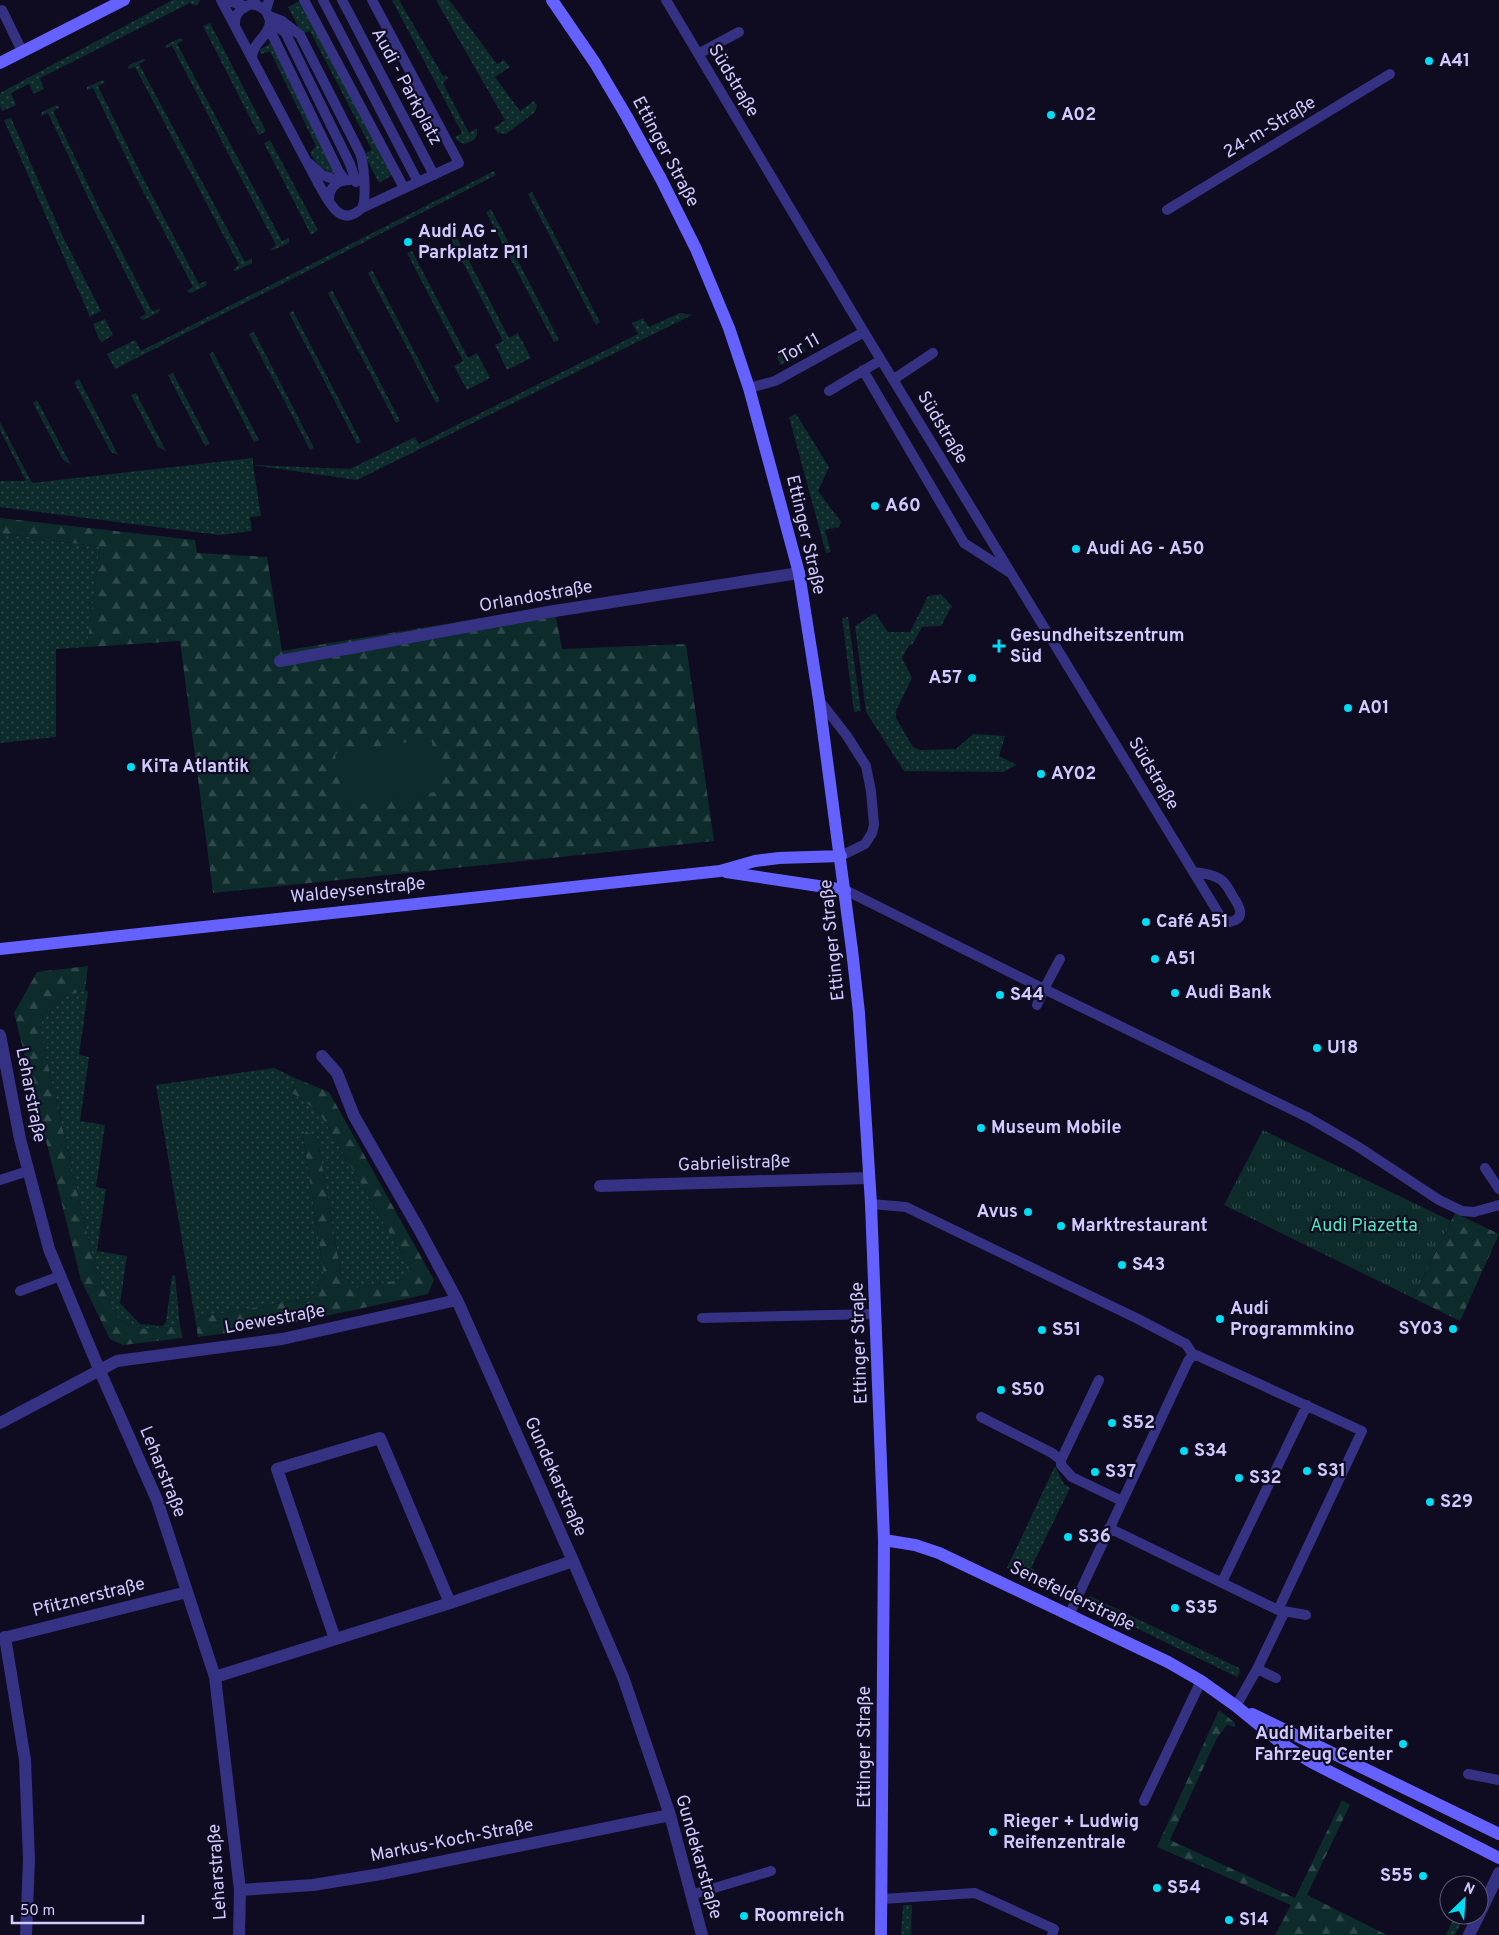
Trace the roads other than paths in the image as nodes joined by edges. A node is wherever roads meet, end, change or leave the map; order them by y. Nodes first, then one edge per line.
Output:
1 (124, 0) edge
2 (221, 0) edge
3 (225, 0) edge
4 (304, 0) edge
5 (323, 0) edge
6 (342, 0) edge
7 (372, 0) edge
8 (552, 0) edge
9 (666, 0) edge
10 (251, 3) edge
11 (2, 10) dead end
12 (269, 15) edge
13 (4, 22) edge
14 (237, 30) junction
15 (740, 32) dead end
16 (260, 38) junction
17 (22, 51) junction
18 (698, 54) junction
19 (252, 57) junction
20 (0, 63) edge
21 (1390, 74) dead end
22 (306, 160) junction
23 (434, 175) junction
24 (342, 181) junction
25 (356, 182) junction
26 (418, 182) junction
27 (404, 188) junction
28 (363, 190) junction
29 (388, 196) junction
30 (329, 200) junction
31 (362, 208) junction
32 (1167, 210) dead end
33 (864, 332) junction
34 (933, 353) dead end
35 (881, 360) junction
36 (863, 370) junction
37 (894, 379) junction
38 (749, 388) junction
39 (829, 391) dead end
40 (799, 572) junction
41 (1012, 574) junction
42 (280, 661) dead end
43 (819, 700) junction
44 (841, 856) junction
45 (720, 871) junction
46 (1193, 872) junction
47 (845, 890) junction
48 (0, 949) edge
49 (1060, 959) dead end
50 (1044, 990) junction
51 (1037, 1005) dead end
52 (0, 1035) edge
53 (322, 1056) dead end
54 (1485, 1168) dead end
55 (28, 1171) junction
56 (869, 1178) junction
57 (0, 1180) edge
58 (600, 1186) dead end
59 (1499, 1189) edge
60 (871, 1204) junction
61 (1499, 1205) edge
62 (60, 1276) junction
63 (20, 1291) dead end
64 (457, 1300) junction
65 (876, 1314) junction
66 (702, 1318) dead end
67 (1193, 1355) junction
68 (99, 1369) junction
69 (1099, 1380) dead end
70 (1307, 1405) junction
71 (981, 1418) dead end
72 (0, 1423) edge
73 (1061, 1460) junction
74 (1122, 1501) junction
75 (1109, 1528) junction
76 (884, 1540) junction
77 (573, 1560) junction
78 (1222, 1582) junction
79 (187, 1592) junction
80 (450, 1603) junction
81 (1282, 1610) junction
82 (1069, 1614) junction
83 (1306, 1615) dead end
84 (3, 1638) edge
85 (335, 1639) junction
86 (1257, 1669) junction
87 (215, 1677) junction
88 (1276, 1678) dead end
89 (1201, 1681) junction
90 (1236, 1706) junction
91 (1468, 1774) dead end
92 (1499, 1780) edge
93 (1144, 1801) dead end
94 (670, 1815) junction
95 (1499, 1834) edge
96 (1499, 1858) edge
97 (771, 1871) dead end
98 (1499, 1873) edge
99 (240, 1890) junction
100 (1489, 1894) edge
101 (691, 1896) junction
102 (882, 1899) junction
103 (26, 1935) edge
104 (239, 1935) edge
105 (702, 1935) edge
106 (881, 1935) edge
107 (1052, 1935) edge

1 - 17 street
2 - 14 lane
3 - 10 lane
4 - 27 lane
5 - 26 lane, Audi - Parkplatz
6 - 23 lane, Audi - Parkplatz
7 - 23 lane
8 - 38 street, Ettinger Straße
9 - 18 lane, Südstraße
10 - 12 lane
10 - 14 lane
11 - 13 lane
12 - 16 lane
12 - 24 lane
12 - 25 lane
12 - 28 lane
13 - 17 lane
14 - 16 lane
14 - 19 lane
15 - 18 lane
16 - 19 lane
17 - 20 street
18 - 33 lane, Südstraße
19 - 22 lane
21 - 32 lane, 24-m-Straße
22 - 24 lane
22 - 30 lane
23 - 26 lane
24 - 25 lane
24 - 30 lane
25 - 28 lane
26 - 27 lane
27 - 29 lane
28 - 29 lane
28 - 31 lane
29 - 31 lane
30 - 31 lane
33 - 35 lane, Südstraße
33 - 38 lane, Tor 11
34 - 37 lane
35 - 36 lane
35 - 37 lane, Südstraße
36 - 39 lane
36 - 41 lane
37 - 41 lane, Südstraße
38 - 40 street, Ettinger Straße
40 - 42 street, Orlandostraße
40 - 43 street, Ettinger Straße
41 - 46 lane, Südstraße
43 - 44 street, Ettinger Straße
43 - 44 lane
44 - 45 street, Waldeysenstraße
44 - 47 street, Ettinger Straße
45 - 47 street, Waldeysenstraße
45 - 48 street, Waldeysenstraße
46 - 46 lane, Südstraße
47 - 50 lane
47 - 56 street, Ettinger Straße
49 - 50 lane
50 - 51 lane
50 - 61 lane
52 - 55 street, Leharstraße
53 - 64 street, Gundekarstraße
54 - 59 lane
55 - 57 lane
55 - 62 street, Leharstraße
56 - 58 street, Gabrielistraße
56 - 60 street, Ettinger Straße
60 - 65 street, Ettinger Straße
60 - 67 lane
62 - 63 lane
62 - 68 street, Leharstraße
64 - 68 street, Loewestraße
64 - 77 street, Gundekarstraße
65 - 66 lane
65 - 76 street, Ettinger Straße
67 - 70 lane
67 - 74 lane
68 - 72 street, Loewestraße
68 - 79 street, Leharstraße
69 - 73 lane
70 - 78 lane
70 - 81 lane
71 - 73 lane
73 - 74 lane
74 - 75 lane
75 - 78 lane
75 - 82 lane
76 - 82 street, Senefelderstraße
76 - 102 street, Ettinger Straße
77 - 80 street
77 - 94 street, Gundekarstraße
78 - 81 lane
79 - 84 street, Pfitznerstraße
79 - 87 street, Leharstraße
80 - 85 street
80 - 85 street
81 - 83 lane
81 - 86 lane
82 - 89 street, Senefelderstraße
84 - 103 street
85 - 87 street
86 - 88 lane
86 - 90 lane
87 - 99 street, Leharstraße
89 - 90 street, Senefelderstraße
89 - 93 lane
90 - 95 street, Senefelderstraße
90 - 96 street, Senefelderstraße
91 - 92 lane
94 - 99 street, Markus-Koch-Straße
94 - 101 street, Gundekarstraße
97 - 101 lane
98 - 100 street
99 - 104 street, Leharstraße
101 - 105 street, Gundekarstraße
102 - 106 street, Ettinger Straße
102 - 107 lane

